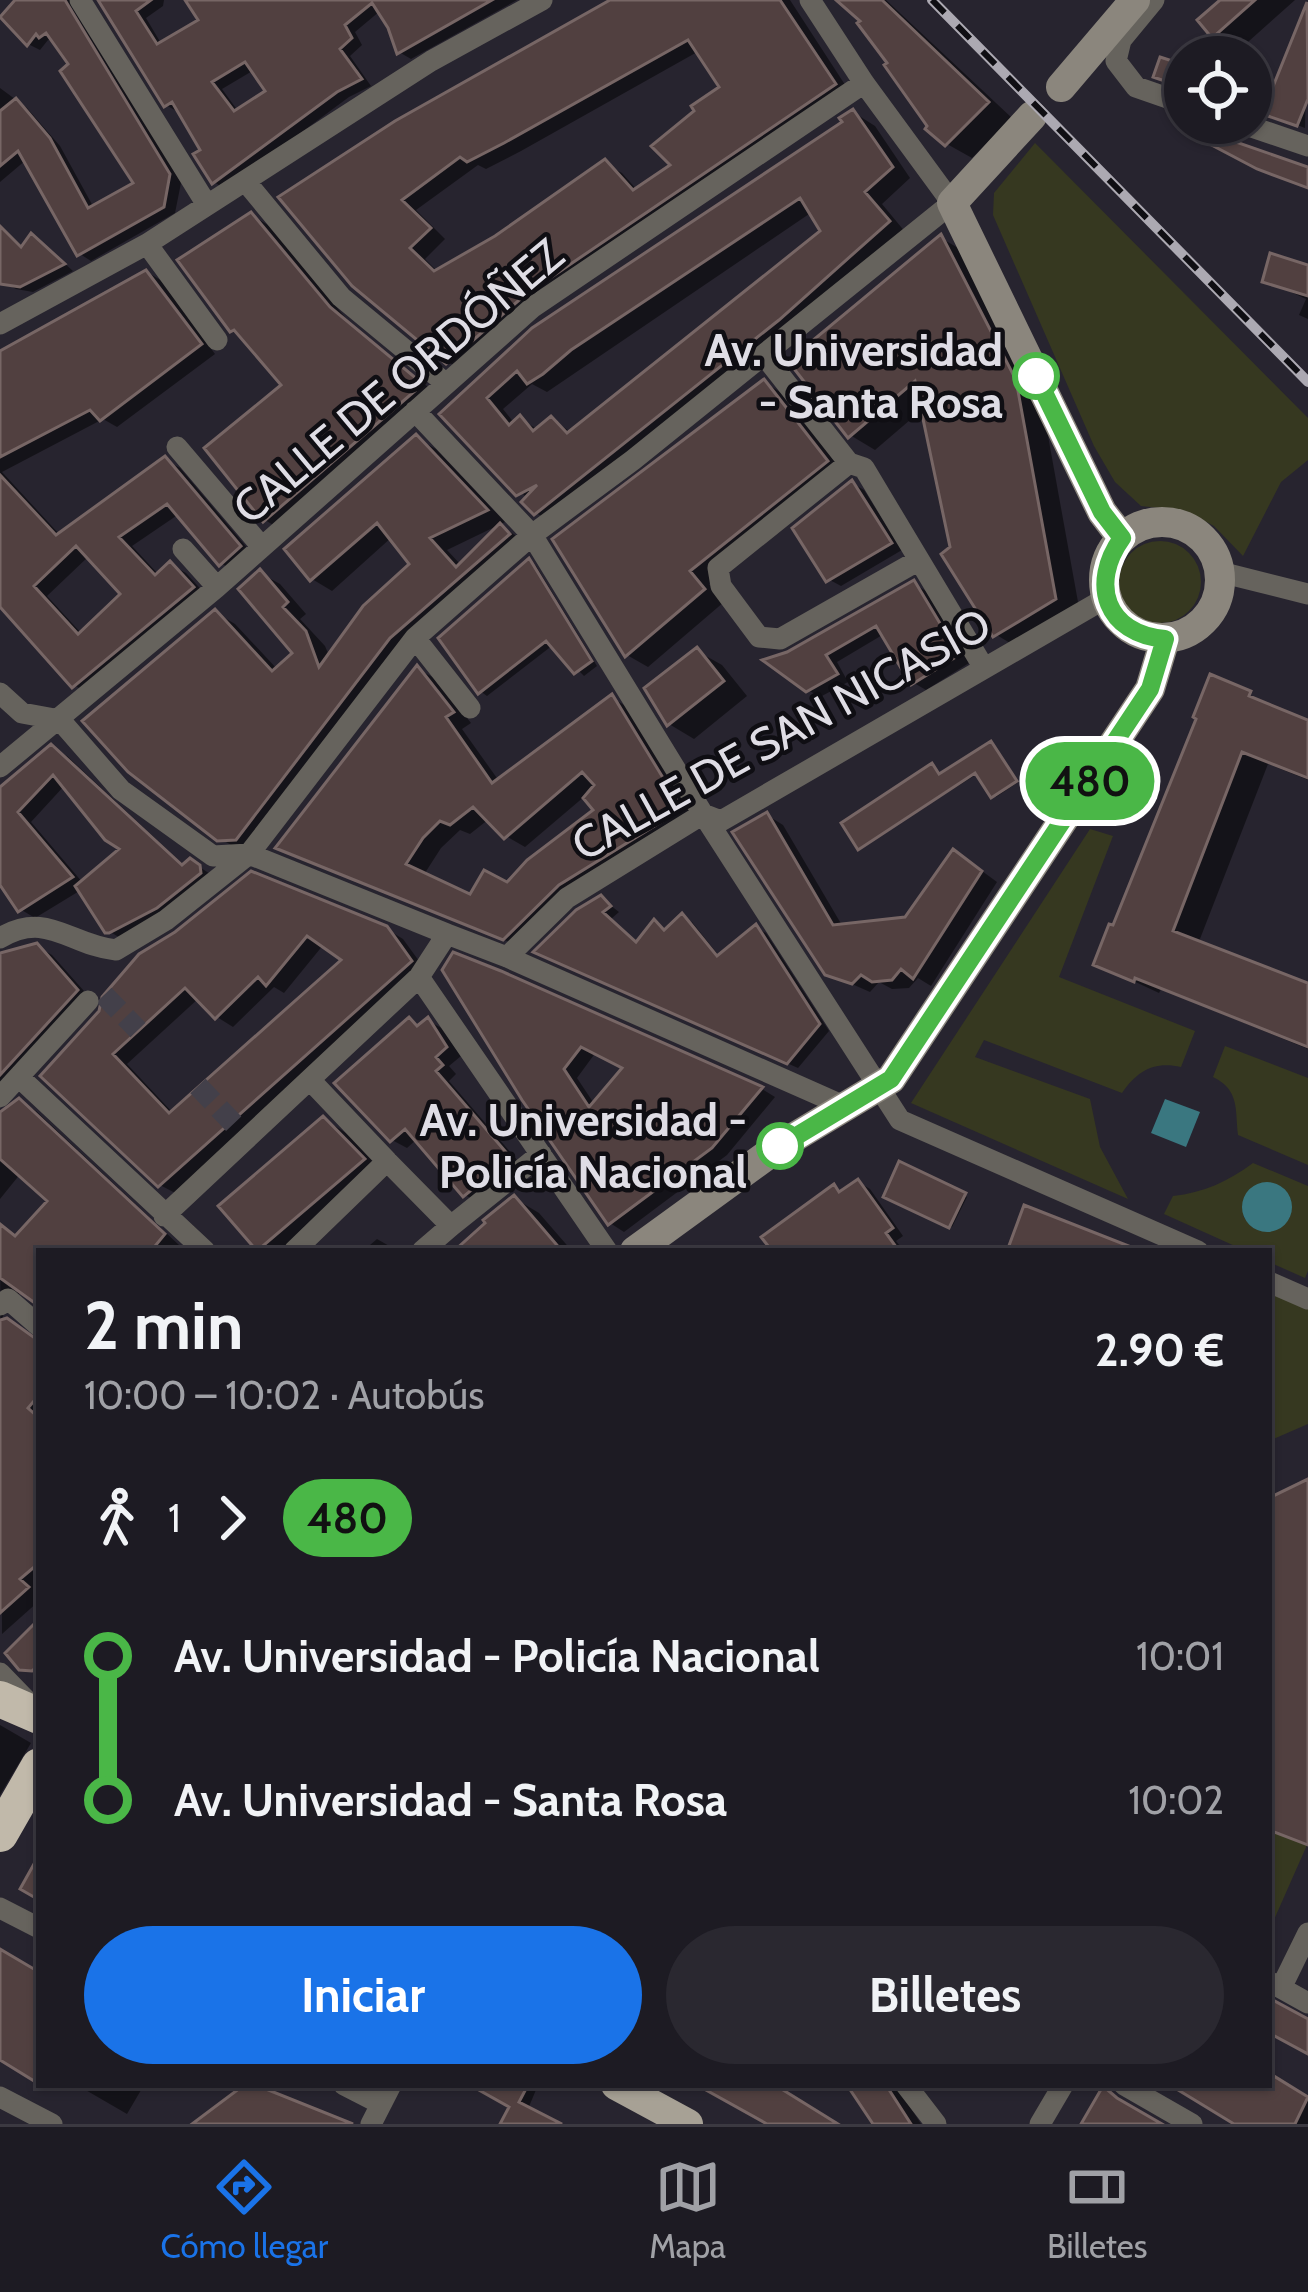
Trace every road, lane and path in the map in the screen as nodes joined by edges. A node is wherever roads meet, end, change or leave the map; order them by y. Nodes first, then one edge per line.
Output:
1 (80, 0) edge
2 (542, 0) edge
3 (810, 0) edge
4 (1135, 0) edge
5 (1154, 0) edge
6 (864, 83) junction
7 (1061, 87) dead end
8 (1164, 97) edge
9 (1033, 116) dead end
10 (1272, 134) edge
11 (1308, 146) edge
12 (246, 182) junction
13 (952, 203) junction
14 (208, 205) junction
15 (147, 244) junction
16 (4, 316) edge
17 (217, 340) dead end
18 (764, 355) junction
19 (444, 382) junction
20 (415, 411) junction
21 (177, 447) dead end
22 (849, 463) junction
23 (532, 535) junction
24 (1122, 538) junction
25 (262, 547) junction
26 (183, 549) dead end
27 (919, 560) junction
28 (1220, 572) junction
29 (217, 587) junction
30 (1308, 594) edge
31 (1106, 598) junction
32 (415, 638) junction
33 (1165, 639) junction
34 (984, 668) junction
35 (0, 693) edge
36 (470, 708) dead end
37 (60, 721) junction
38 (0, 767) edge
39 (703, 814) junction
40 (249, 854) junction
41 (447, 934) junction
42 (0, 938) edge
43 (507, 957) junction
44 (419, 977) junction
45 (88, 1000) dead end
46 (20, 1078) junction
47 (311, 1082) junction
48 (881, 1086) junction
49 (0, 1097) edge
50 (844, 1106) junction
51 (541, 1154) junction
52 (387, 1161) junction
53 (164, 1216) junction
54 (451, 1226) junction
55 (177, 1243) edge
56 (297, 1248) edge
57 (425, 1248) edge
58 (606, 1248) edge
59 (642, 1248) edge
60 (1191, 1248) edge
61 (1272, 1283) edge
62 (3, 1299) edge
63 (1308, 1299) edge
64 (36, 1324) edge
65 (0, 1673) edge
66 (0, 1699) edge
67 (36, 1713) edge
68 (36, 1714) edge
69 (36, 1771) edge
70 (0, 1834) edge
71 (0, 1908) edge
72 (36, 1926) edge
73 (1308, 1933) edge
74 (1275, 1984) edge
75 (1308, 2002) edge
76 (350, 2088) edge
77 (622, 2088) edge
78 (908, 2088) edge
79 (1062, 2088) edge
80 (1129, 2088) edge
81 (0, 2097) edge
82 (381, 2104) edge
83 (48, 2123) edge
84 (688, 2124) edge
85 (935, 2124) edge
86 (1040, 2124) edge
87 (1192, 2124) edge

1 - 14 street
2 - 12 street
3 - 6 street
4 - 7 main road
5 - 8 street
6 - 13 street
6 - 19 street, CALLE DE ORDÓÑEZ
9 - 13 main road
10 - 11 street
12 - 14 street
12 - 19 street
13 - 18 street
13 - 24 main road
14 - 15 street
15 - 16 street
15 - 17 street
18 - 22 street
18 - 23 street
19 - 20 street, CALLE DE ORDÓÑEZ
20 - 23 street
20 - 25 street, CALLE DE ORDÓÑEZ
21 - 25 street
22 - 27 street
22 - 27 street
23 - 32 street
23 - 39 street
24 - 28 main road
24 - 31 main road
25 - 29 street, CALLE DE ORDÓÑEZ
26 - 29 street
27 - 34 street
28 - 30 street
28 - 33 main road
29 - 37 street, CALLE DE ORDÓÑEZ
31 - 33 main road
31 - 34 street, CALLE DE SAN NICASIO
32 - 36 street
32 - 40 street
33 - 48 main road
34 - 39 street, CALLE DE SAN NICASIO
35 - 37 street
37 - 38 street, CALLE DE ORDÓÑEZ
37 - 40 street
39 - 43 street, CALLE DE SAN NICASIO
39 - 48 street
40 - 41 street
40 - 42 street
41 - 43 street
41 - 44 street
43 - 50 street
44 - 47 street
44 - 51 street
45 - 46 street
46 - 49 street
46 - 53 street
47 - 52 street
47 - 53 street
48 - 50 main road
48 - 60 street
50 - 59 main road
51 - 54 street
51 - 58 street
52 - 54 street
52 - 56 street
53 - 55 street
54 - 57 street
61 - 63 street
62 - 64 street
65 - 67 street
66 - 68 highway
69 - 70 highway
71 - 72 street
73 - 74 street
74 - 75 street
76 - 82 street
77 - 84 main road
78 - 85 street
79 - 86 street
80 - 87 street
81 - 83 street

